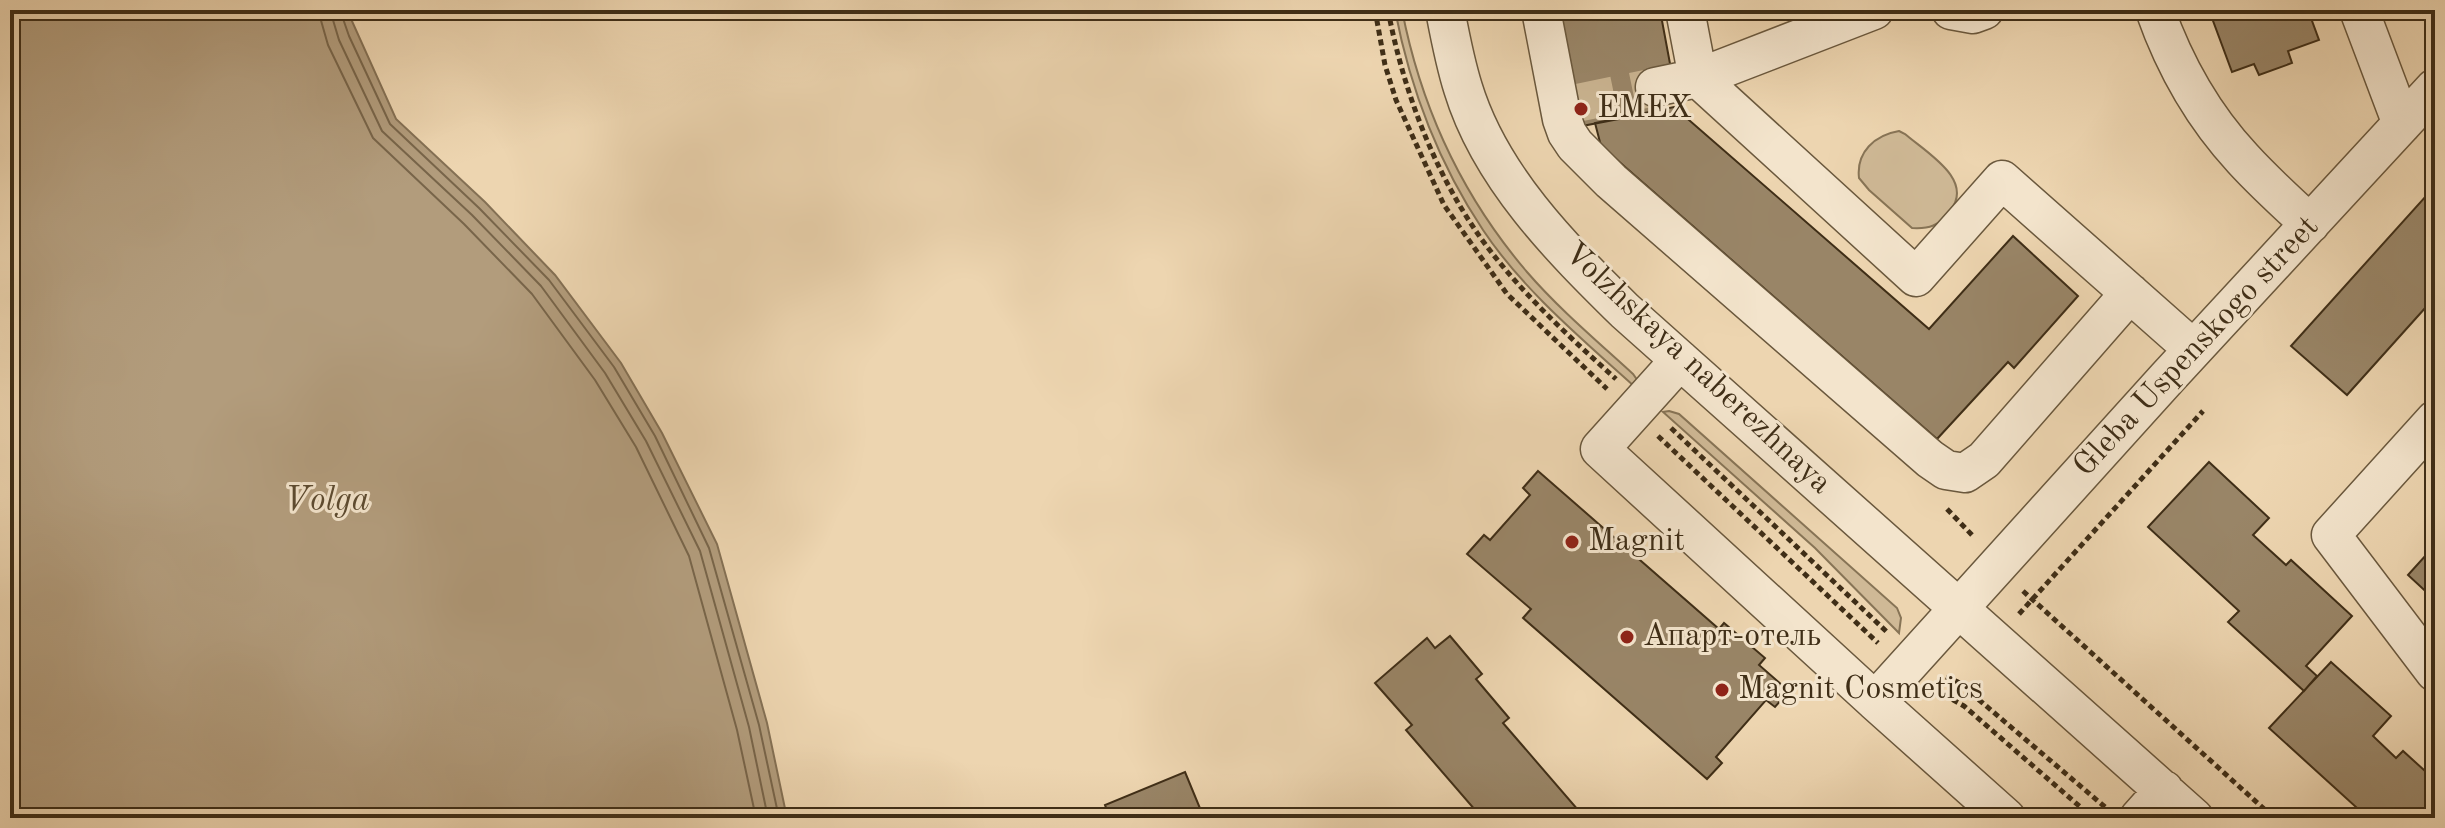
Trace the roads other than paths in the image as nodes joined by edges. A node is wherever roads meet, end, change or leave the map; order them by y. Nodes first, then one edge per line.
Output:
1 (1445, 10) edge
2 (1685, 10) edge
3 (1874, 10) edge
4 (1951, 10) edge
5 (1984, 10) edge
6 (2155, 10) edge
7 (2359, 10) edge
8 (1548, 12) edge
9 (1698, 78) junction
10 (1655, 87) tunnel mouth
11 (2435, 88) edge
12 (2402, 124) junction
13 (2310, 224) junction
14 (2130, 293) junction
15 (2193, 349) junction
16 (1680, 360) junction
17 (2435, 420) edge
18 (1960, 607) junction
19 (2435, 672) edge
20 (1875, 701) junction
21 (2164, 790) junction
22 (2123, 813) edge
23 (2006, 818) edge
24 (2194, 818) edge

1 - 16 street, Volzhskaya naberezhnaya
2 - 9 street
3 - 9 street
4 - 5 street
6 - 13 street
7 - 12 street
8 - 14 street
9 - 10 street
9 - 14 street
11 - 12 street, Gleba Uspenskogo street
12 - 13 street, Gleba Uspenskogo street
13 - 15 street, Gleba Uspenskogo street
14 - 15 street
15 - 18 street, Gleba Uspenskogo street
16 - 18 street, Volzhskaya naberezhnaya
16 - 20 street
17 - 19 street
18 - 20 street, Gleba Uspenskogo street
18 - 21 street, Volzhskaya naberezhnaya
20 - 23 street
21 - 22 street
21 - 24 street, Volzhskaya naberezhnaya

